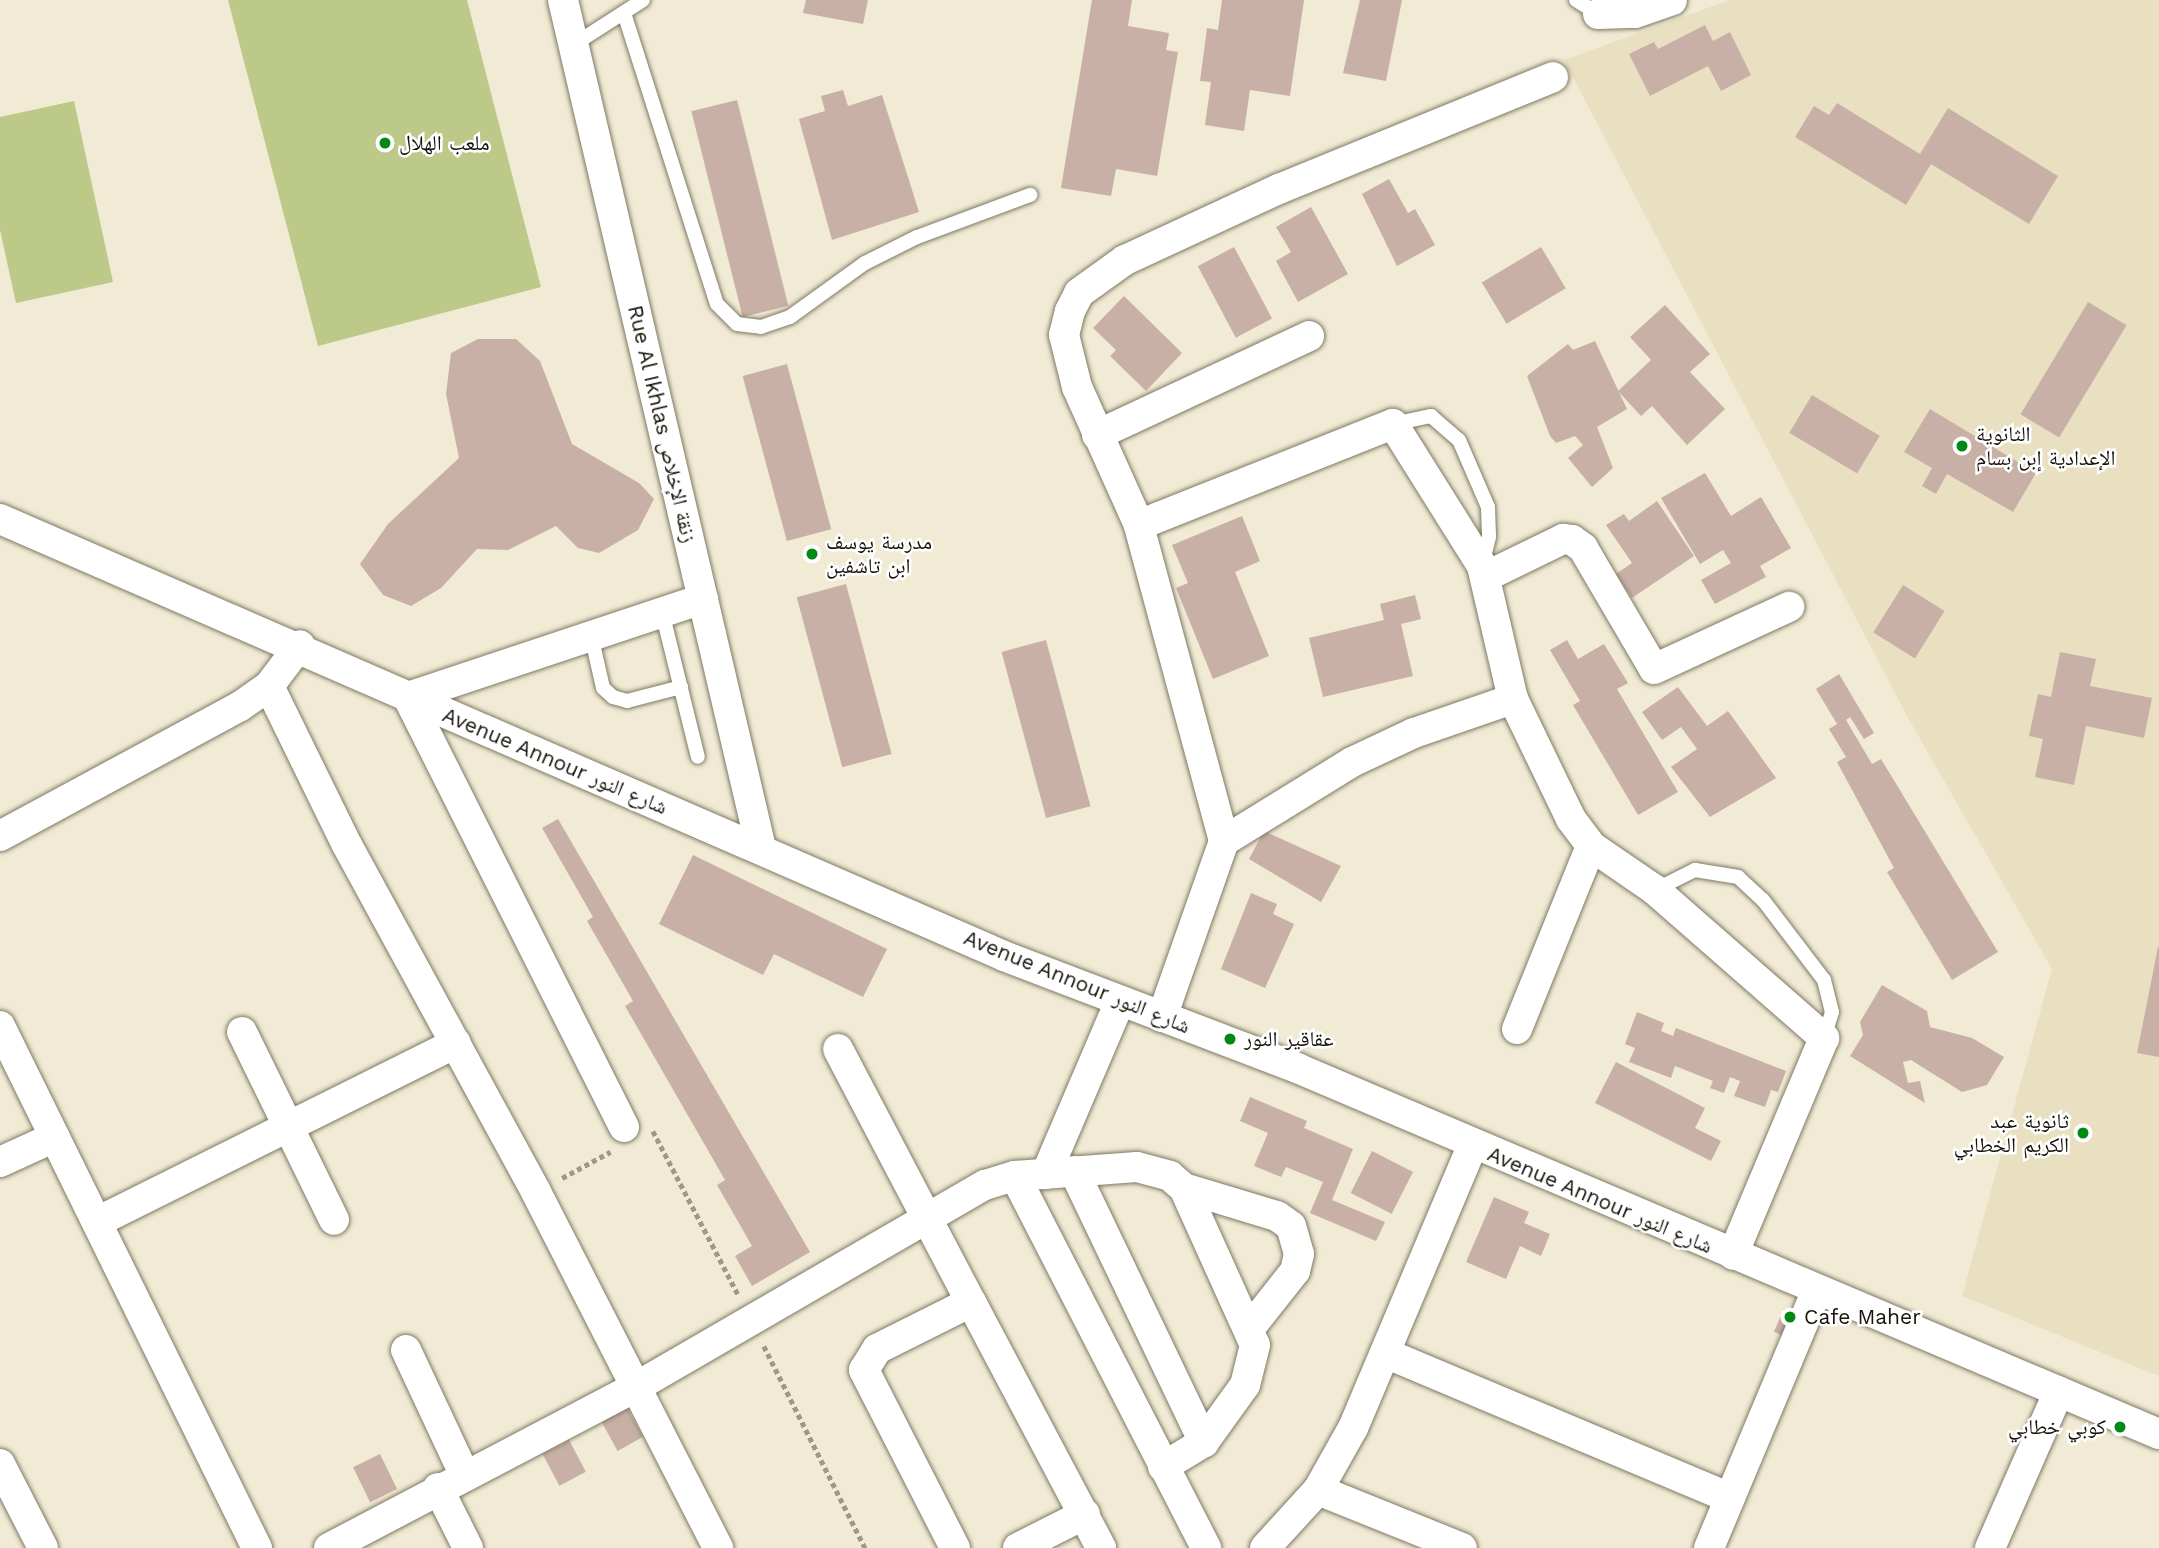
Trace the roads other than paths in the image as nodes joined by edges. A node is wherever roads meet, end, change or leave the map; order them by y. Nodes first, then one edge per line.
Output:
1 (563, 0) edge
2 (643, 0) edge
3 (1672, 0) edge
4 (1587, 7) edge
5 (624, 13) junction
6 (573, 45) junction
7 (1553, 77) dead end
8 (1030, 195) dead end
9 (1309, 336) dead end
10 (1393, 424) junction
11 (1097, 435) junction
12 (0, 519) edge
13 (1139, 525) junction
14 (1483, 572) junction
15 (702, 599) junction
16 (1789, 607) dead end
17 (662, 612) junction
18 (591, 635) junction
19 (299, 645) junction
20 (269, 686) junction
21 (681, 687) junction
22 (408, 697) junction
23 (1513, 699) junction
24 (698, 757) dead end
25 (0, 836) edge
26 (1224, 841) junction
27 (1591, 846) junction
28 (761, 848) junction
29 (1655, 890) junction
30 (1120, 1001) junction
31 (1162, 1017) junction
32 (0, 1026) edge
33 (1517, 1030) dead end
34 (242, 1032) dead end
35 (1824, 1038) junction
36 (456, 1043) junction
37 (838, 1049) dead end
38 (624, 1127) dead end
39 (288, 1130) junction
40 (55, 1137) junction
41 (1472, 1146) junction
42 (0, 1162) edge
43 (1060, 1172) junction
44 (1015, 1176) junction
45 (1184, 1188) junction
46 (334, 1220) dead end
47 (924, 1221) junction
48 (97, 1223) junction
49 (1732, 1255) junction
50 (1817, 1290) junction
51 (971, 1302) junction
52 (1250, 1328) junction
53 (406, 1350) dead end
54 (1385, 1353) junction
55 (636, 1387) junction
56 (2059, 1391) junction
57 (2159, 1434) edge
58 (1204, 1442) junction
59 (0, 1464) edge
60 (1163, 1467) junction
61 (451, 1481) junction
62 (1318, 1490) junction
63 (1730, 1498) junction
64 (1085, 1514) junction
65 (43, 1548) edge
66 (257, 1548) edge
67 (329, 1548) edge
68 (468, 1548) edge
69 (718, 1548) edge
70 (955, 1548) edge
71 (1018, 1548) edge
72 (1101, 1548) edge
73 (1206, 1548) edge
74 (1265, 1548) edge
75 (1462, 1548) edge
76 (1709, 1548) edge
77 (1990, 1548) edge

1 - 6 street, Rue Al Ikhlas زنقة الإخلاص
2 - 5 lane
3 - 4 street
5 - 6 lane
5 - 8 lane
6 - 15 street, Rue Al Ikhlas زنقة الإخلاص
7 - 11 street
9 - 11 street
10 - 13 street
10 - 14 street
10 - 14 lane
11 - 13 street
12 - 19 street, Avenue Annour شارع النور
13 - 26 street
14 - 16 street
14 - 23 street
15 - 17 street
15 - 28 street, Rue Al Ikhlas زنقة الإخلاص
17 - 18 street
17 - 21 lane
18 - 21 lane
18 - 22 street
19 - 20 street
19 - 22 street, Avenue Annour شارع النور
20 - 25 street
20 - 36 street
21 - 24 lane
22 - 28 street, Avenue Annour شارع النور
22 - 38 street
23 - 26 street
23 - 27 street
26 - 31 street
27 - 29 street
27 - 33 street
28 - 30 street, Avenue Annour شارع النور
29 - 35 street
29 - 35 lane
30 - 31 street, Avenue Annour شارع النور
30 - 43 street
31 - 41 street, Avenue Annour شارع النور
32 - 40 street
34 - 39 street
35 - 49 street
36 - 39 street
36 - 55 street
37 - 47 street
39 - 46 street
39 - 48 street
40 - 42 street
40 - 48 street
41 - 49 street, Avenue Annour شارع النور
41 - 54 street
43 - 44 street
43 - 45 street
43 - 58 street
44 - 47 street
44 - 60 street
45 - 52 street
45 - 52 street
47 - 51 street
47 - 55 street
48 - 66 street
49 - 50 street, Avenue Annour شارع النور
50 - 56 street, Avenue Annour شارع النور
50 - 63 street
51 - 64 street
51 - 70 street
52 - 58 street
53 - 61 street
54 - 62 street
54 - 63 street
55 - 61 street
55 - 69 street
56 - 57 street, Avenue Annour شارع النور
56 - 77 street
58 - 60 street
59 - 65 street
60 - 73 street
61 - 67 street
61 - 68 street
62 - 74 street
62 - 75 street
63 - 76 street
64 - 71 street
64 - 72 street

